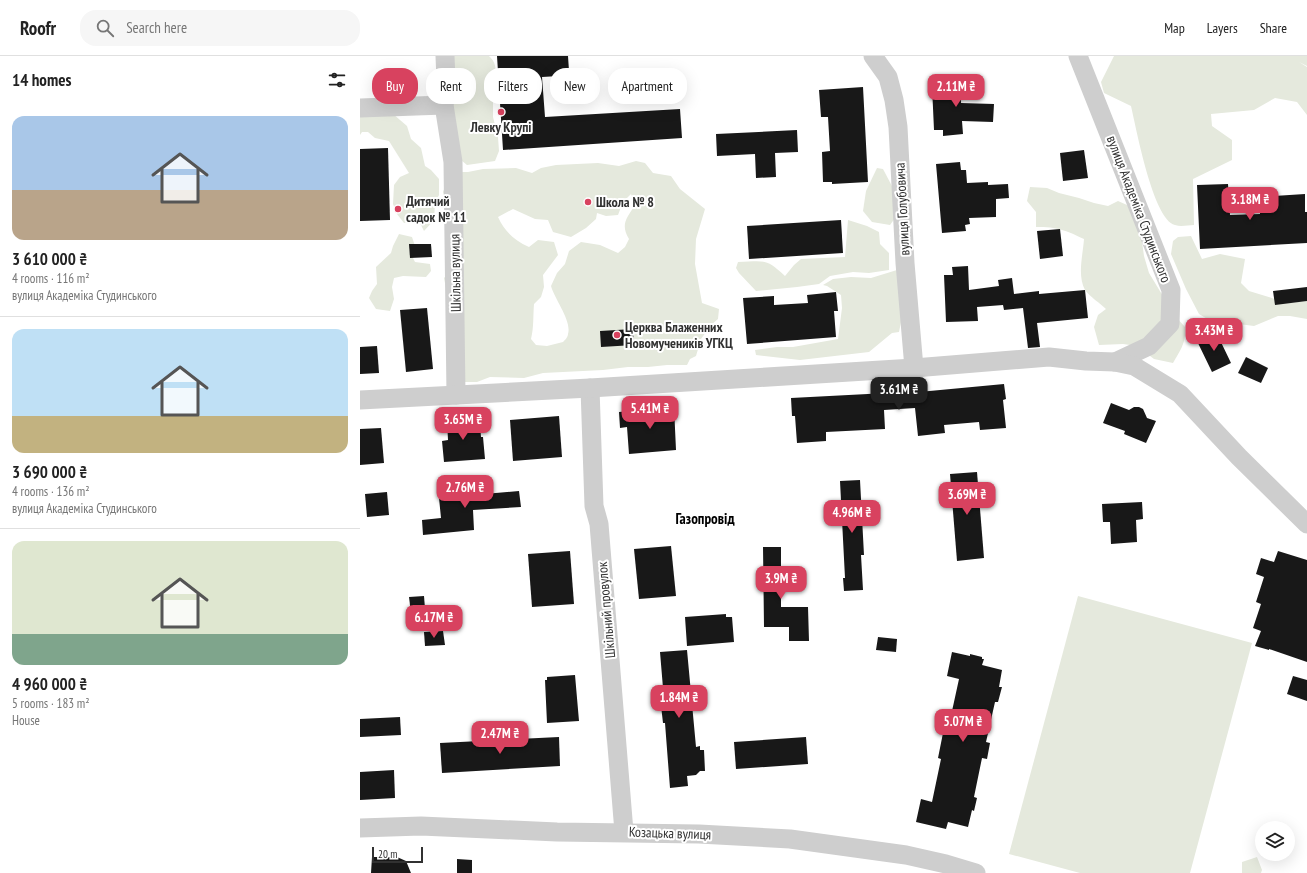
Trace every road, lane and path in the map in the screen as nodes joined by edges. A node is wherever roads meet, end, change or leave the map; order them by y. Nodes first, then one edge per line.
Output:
1 (445, 56) edge
2 (873, 56) edge
3 (1078, 56) edge
4 (444, 105) junction
5 (360, 108) edge
6 (1115, 362) junction
7 (914, 368) junction
8 (590, 388) junction
9 (456, 395) junction
10 (360, 400) edge
11 (1307, 524) edge
12 (360, 828) edge
13 (624, 832) junction
14 (976, 873) edge

1 - 4 street, Шкільна вулиця
2 - 7 street, вулиця Голубовича
3 - 6 street, вулиця Академіка Студинського
4 - 5 street
4 - 9 street, Шкільна вулиця
6 - 7 street, вулиця Академіка Студинського
6 - 11 street, вулиця Академіка Студинського
7 - 8 street, вулиця Академіка Студинського
8 - 9 street, вулиця Академіка Студинського
8 - 13 street, Шкільний провулок
9 - 10 street, вулиця Академіка Студинського
12 - 13 street, Козацька вулиця
13 - 14 street, Козацька вулиця

